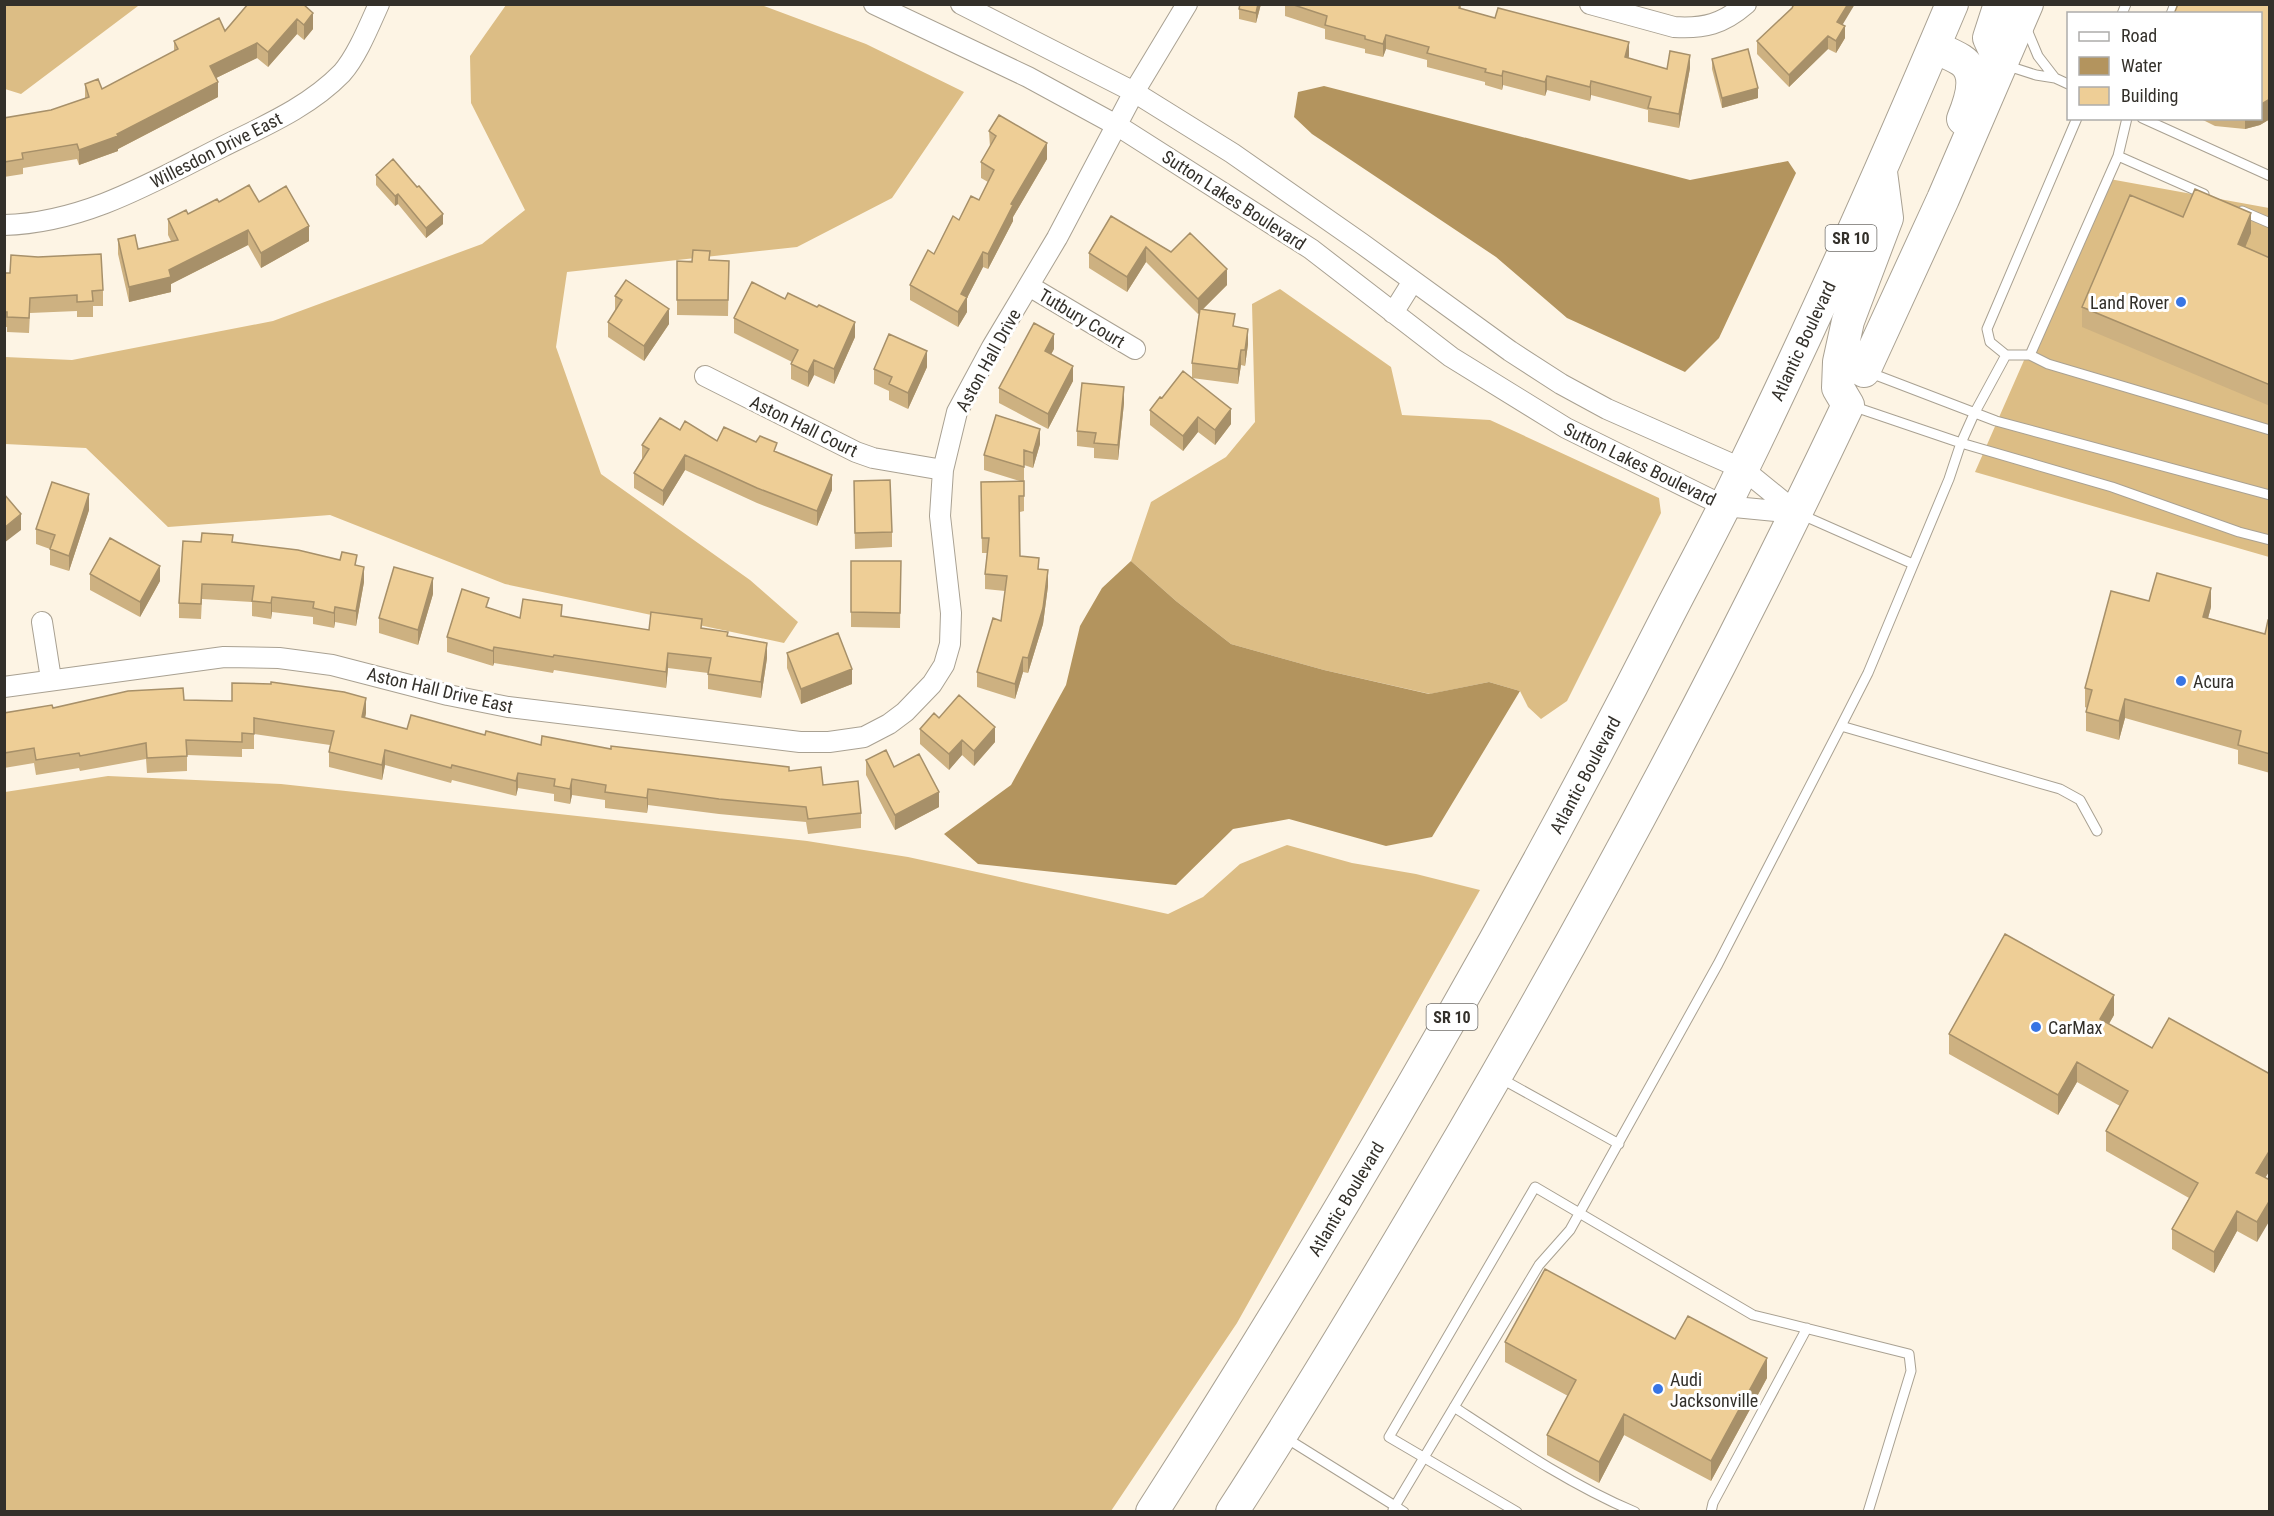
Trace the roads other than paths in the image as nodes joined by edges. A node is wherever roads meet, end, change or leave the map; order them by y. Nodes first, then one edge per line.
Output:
1 (379, 4) edge
2 (874, 4) edge
3 (961, 4) edge
4 (1187, 4) edge
5 (1590, 4) edge
6 (1746, 4) edge
7 (1952, 4) edge
8 (2017, 9) edge
9 (1934, 47) junction
10 (2001, 64) junction
11 (2055, 78) junction
12 (2067, 84) edge
13 (1134, 92) junction
14 (2077, 120) edge
15 (2127, 120) edge
16 (2146, 120) edge
17 (1118, 126) junction
18 (2118, 156) junction
19 (1881, 171) junction
20 (2270, 176) edge
21 (2215, 199) edge
22 (2237, 209) edge
23 (2270, 223) edge
24 (4, 225) edge
25 (1927, 233) junction
26 (1413, 281) junction
27 (1029, 286) junction
28 (1393, 313) junction
29 (1135, 349) dead end
30 (2006, 355) junction
31 (2030, 355) junction
32 (1864, 371) joint
33 (705, 376) dead end
34 (1848, 405) junction
35 (1974, 414) junction
36 (2270, 430) edge
37 (1961, 443) junction
38 (1743, 469) junction
39 (943, 470) junction
40 (2270, 495) edge
41 (1724, 506) junction
42 (1797, 513) junction
43 (2270, 540) edge
44 (1913, 564) junction
45 (42, 622) dead end
46 (51, 679) junction
47 (4, 687) edge
48 (905, 712) joint
49 (1841, 726) junction
50 (2097, 831) dead end
51 (1496, 1076) junction
52 (1618, 1144) junction
53 (1581, 1212) junction
54 (1807, 1328) junction
55 (1454, 1407) junction
56 (1281, 1435) junction
57 (1424, 1457) junction
58 (1394, 1509) edge
59 (1152, 1512) edge
60 (1232, 1512) edge
61 (1404, 1512) edge
62 (1517, 1512) edge
63 (1635, 1512) edge
64 (1711, 1512) edge
65 (1868, 1512) edge

1 - 24 street, Willesdon Drive East
2 - 17 street, Sutton Lakes Boulevard
3 - 13 street, Sutton Lakes Boulevard
4 - 13 street, Aston Hall Drive
5 - 6 street
7 - 9 highway, Atlantic Boulevard / SR 10
8 - 10 highway
8 - 11 lane
9 - 19 highway, Atlantic Boulevard / SR 10
9 - 25 highway
10 - 11 lane
10 - 25 highway
11 - 12 lane
13 - 17 street, Aston Hall Drive
13 - 26 street, Sutton Lakes Boulevard
14 - 30 lane
15 - 18 lane
16 - 20 lane
17 - 27 street, Aston Hall Drive
17 - 28 street, Sutton Lakes Boulevard
18 - 21 lane
18 - 31 lane
19 - 34 highway
19 - 38 highway, Atlantic Boulevard / SR 10
22 - 23 lane
25 - 32 highway
26 - 28 street
26 - 38 street, Sutton Lakes Boulevard
27 - 29 street, Tutbury Court
27 - 39 street, Aston Hall Drive
28 - 41 street, Sutton Lakes Boulevard
30 - 31 lane
30 - 35 lane
31 - 36 lane
32 - 35 lane
33 - 39 street, Aston Hall Court
34 - 37 lane
34 - 42 highway
35 - 37 lane
35 - 40 lane
37 - 43 lane
37 - 44 lane
38 - 41 highway, Atlantic Boulevard / SR 10
38 - 42 street, Sutton Lakes Boulevard
39 - 48 street, Aston Hall Drive
41 - 42 street, Sutton Lakes Boulevard
41 - 59 highway, Atlantic Boulevard / SR 10
42 - 44 lane
42 - 51 highway
44 - 49 lane
45 - 46 street
46 - 47 street, Aston Hall Drive East
46 - 48 street, Aston Hall Drive East
49 - 50 lane
49 - 52 lane
51 - 52 lane
51 - 56 highway
52 - 53 lane
53 - 54 lane
53 - 55 lane
53 - 57 lane
54 - 64 lane
54 - 65 lane
55 - 57 lane
55 - 63 lane
56 - 58 lane
56 - 60 highway
57 - 58 lane
57 - 62 lane
58 - 61 lane

